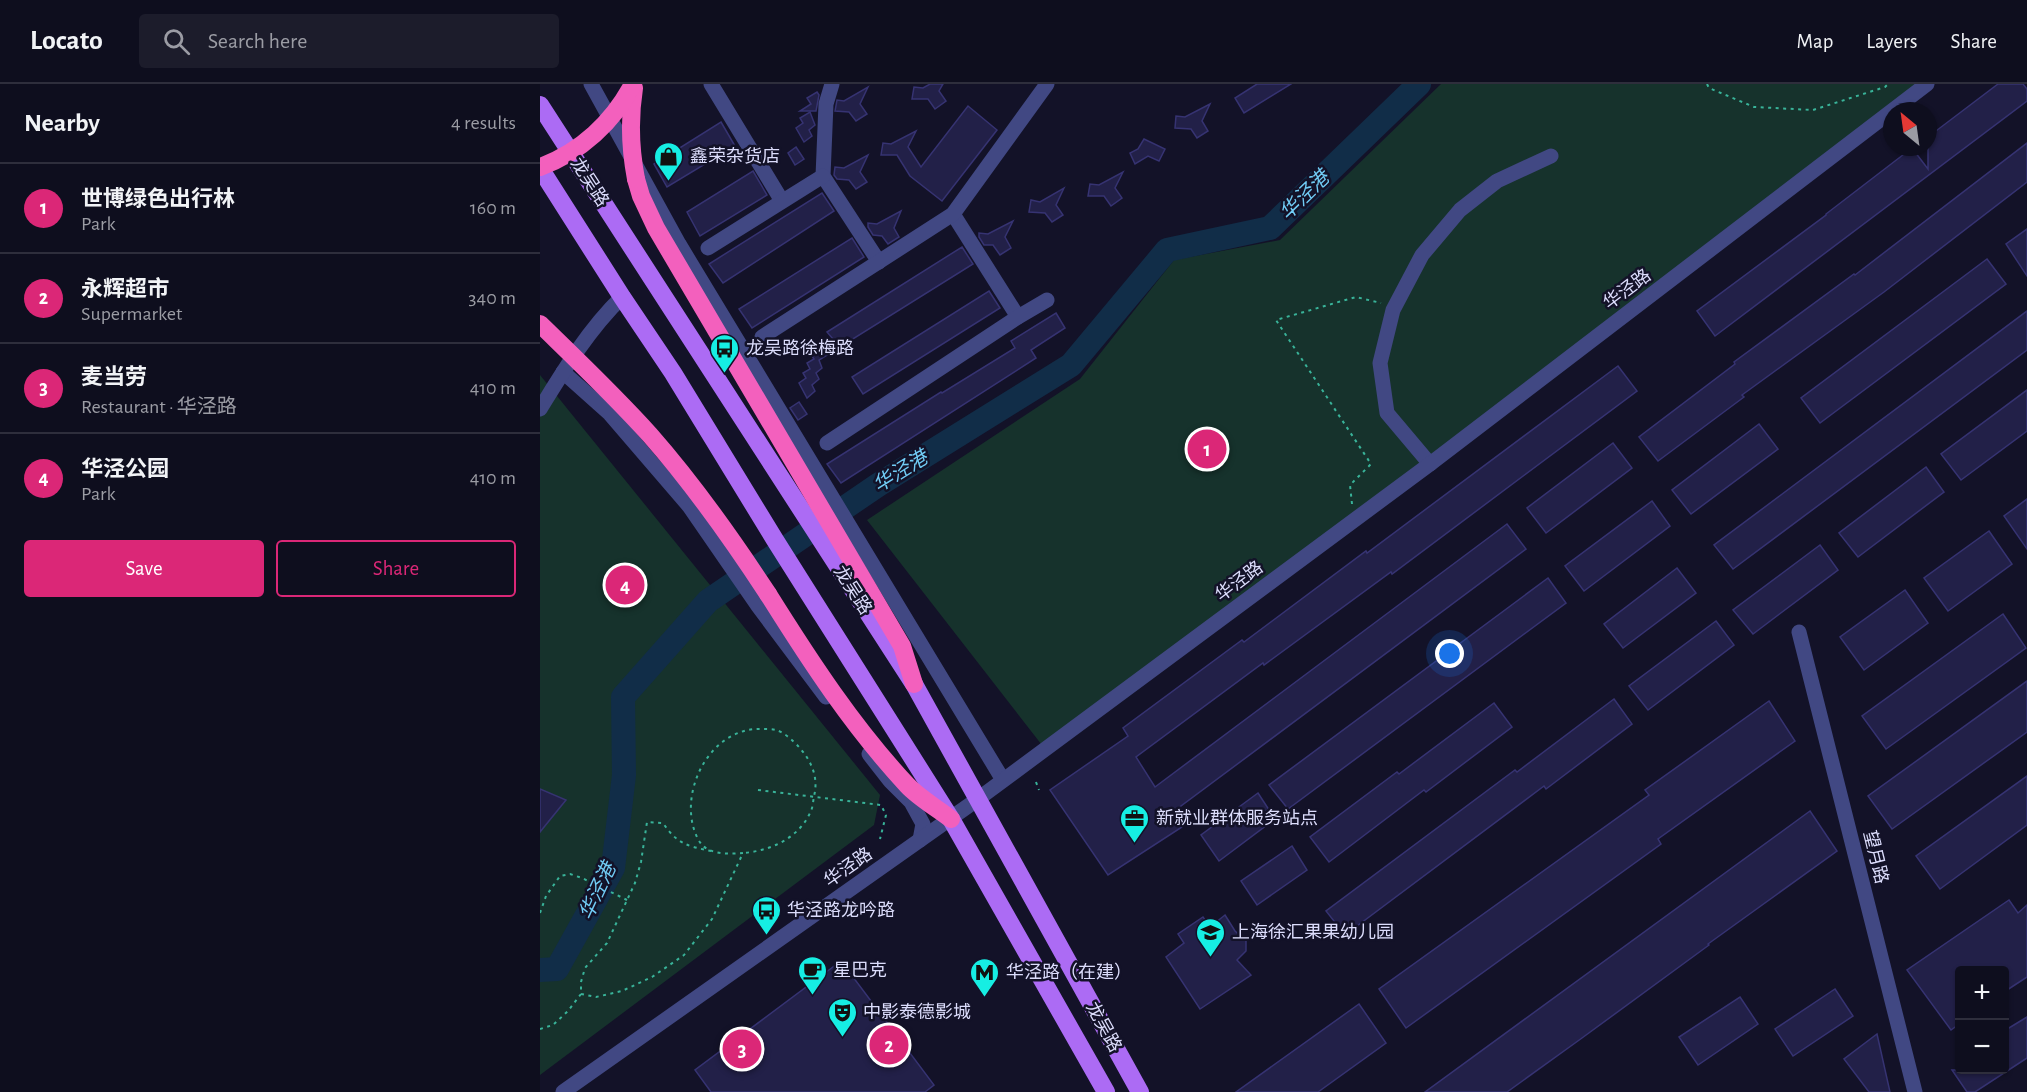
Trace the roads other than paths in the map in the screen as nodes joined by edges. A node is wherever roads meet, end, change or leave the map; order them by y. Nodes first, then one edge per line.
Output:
1 (591, 84) edge
2 (634, 84) edge
3 (711, 84) edge
4 (832, 84) edge
5 (1047, 84) edge
6 (1927, 84) edge
7 (540, 105) edge
8 (1551, 156) dead end
9 (540, 167) edge
10 (823, 176) junction
11 (782, 201) junction
12 (952, 214) junction
13 (708, 248) dead end
14 (879, 262) junction
15 (622, 297) junction
16 (1047, 300) dead end
17 (1018, 317) junction
18 (540, 324) edge
19 (762, 337) dead end
20 (563, 372) junction
21 (540, 409) edge
22 (827, 443) dead end
23 (1430, 464) junction
24 (840, 541) junction
25 (1799, 632) dead end
26 (914, 684) joint
27 (1003, 780) junction
28 (978, 799) junction
29 (951, 819) junction
30 (920, 840) junction
31 (563, 1092) edge
32 (1106, 1092) edge
33 (1140, 1092) edge
34 (1915, 1092) edge

1 - 24 street
2 - 9 highway, bridge
2 - 24 highway, bridge
3 - 11 street
4 - 10 street
5 - 12 street
6 - 23 street, 华泾路
7 - 24 main road, 龙吴路
8 - 23 street
9 - 15 main road, 龙吴路
10 - 11 street
10 - 14 street
11 - 13 street
12 - 14 street
12 - 17 street
14 - 19 street
15 - 20 street
15 - 29 main road, 龙吴路
16 - 17 street
17 - 22 street
18 - 29 highway, bridge
20 - 21 street
20 - 30 street
23 - 27 street, 华泾路
24 - 26 highway
24 - 27 street
25 - 34 street, 望月路
26 - 28 main road, 龙吴路
27 - 28 street, 华泾路
28 - 29 street, 华泾路
28 - 33 main road, 龙吴路
29 - 30 street, 华泾路
29 - 32 main road, 龙吴路
30 - 31 street, 华泾路

